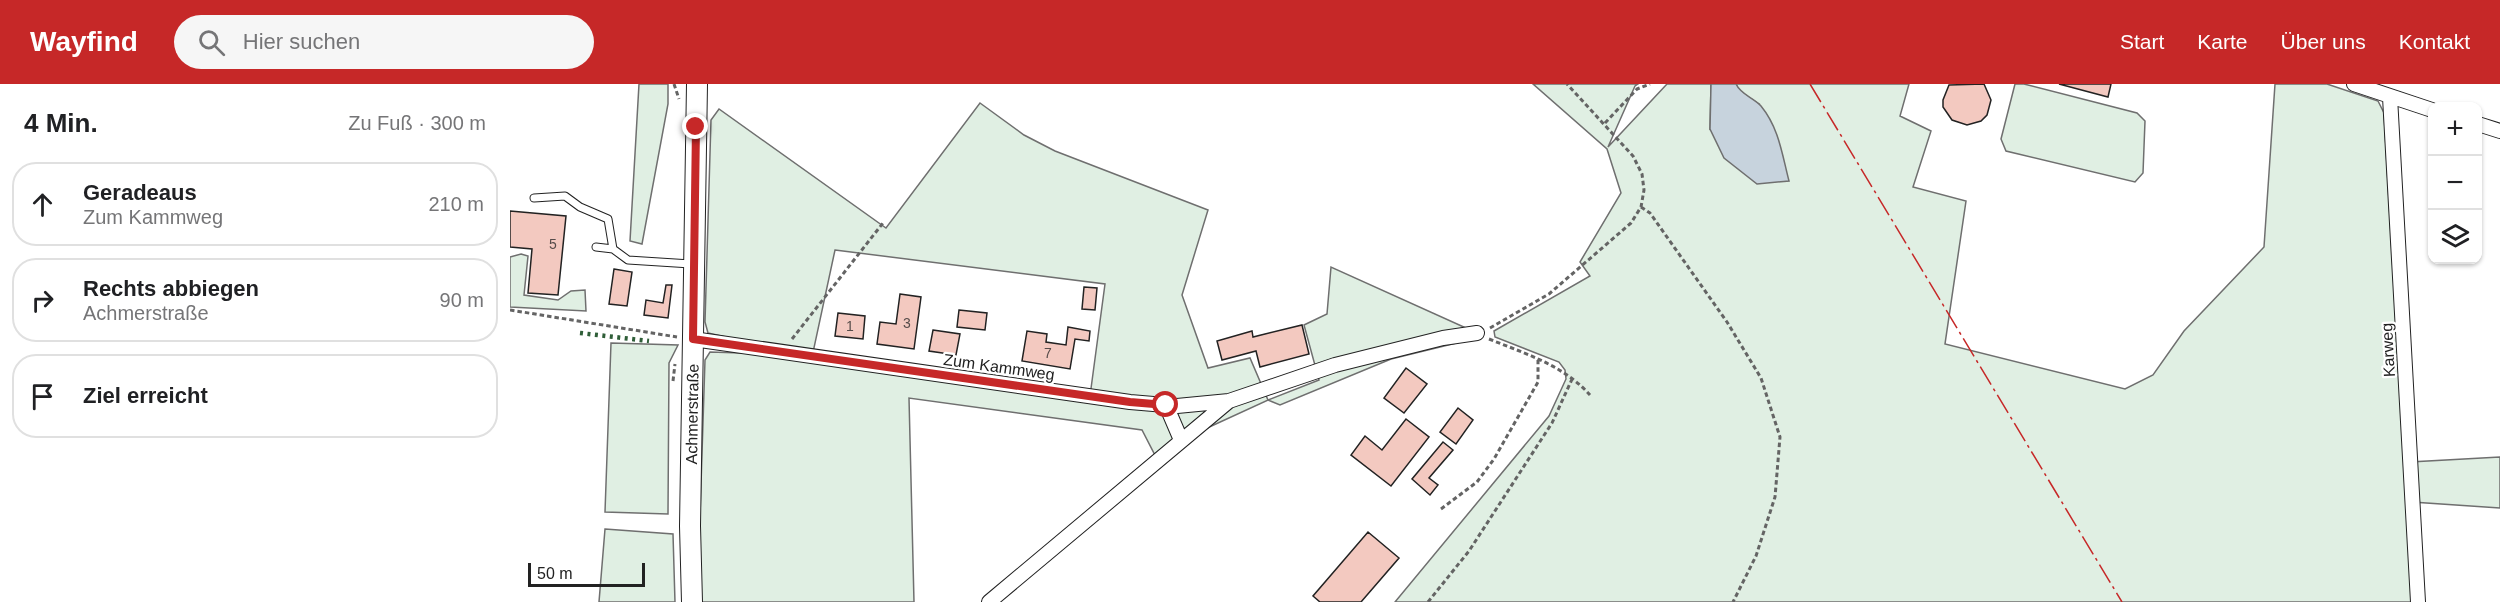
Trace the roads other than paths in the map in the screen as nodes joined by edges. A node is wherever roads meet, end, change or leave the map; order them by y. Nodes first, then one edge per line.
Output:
1 (697, 84) edge
2 (2354, 84) edge
3 (2390, 97) junction
4 (2428, 108) edge
5 (2482, 125) edge
6 (2500, 131) edge
7 (534, 198) dead end
8 (596, 247) dead end
9 (613, 249) junction
10 (693, 264) junction
11 (1477, 333) road end
12 (693, 339) junction
13 (1229, 401) junction
14 (1166, 405) junction
15 (1181, 440) junction
16 (692, 602) edge
17 (989, 602) edge
18 (2418, 602) edge

1 - 10 street, Achmerstraße
2 - 3 street
3 - 4 street
3 - 18 street, Karweg
5 - 6 street
7 - 9 lane
8 - 9 lane
9 - 10 lane
10 - 12 street, Achmerstraße
11 - 13 street, Zum Kammweg
12 - 14 street, Zum Kammweg
12 - 16 street, Achmerstraße
13 - 14 street, Zum Kammweg
13 - 15 street
14 - 15 street
15 - 17 street

